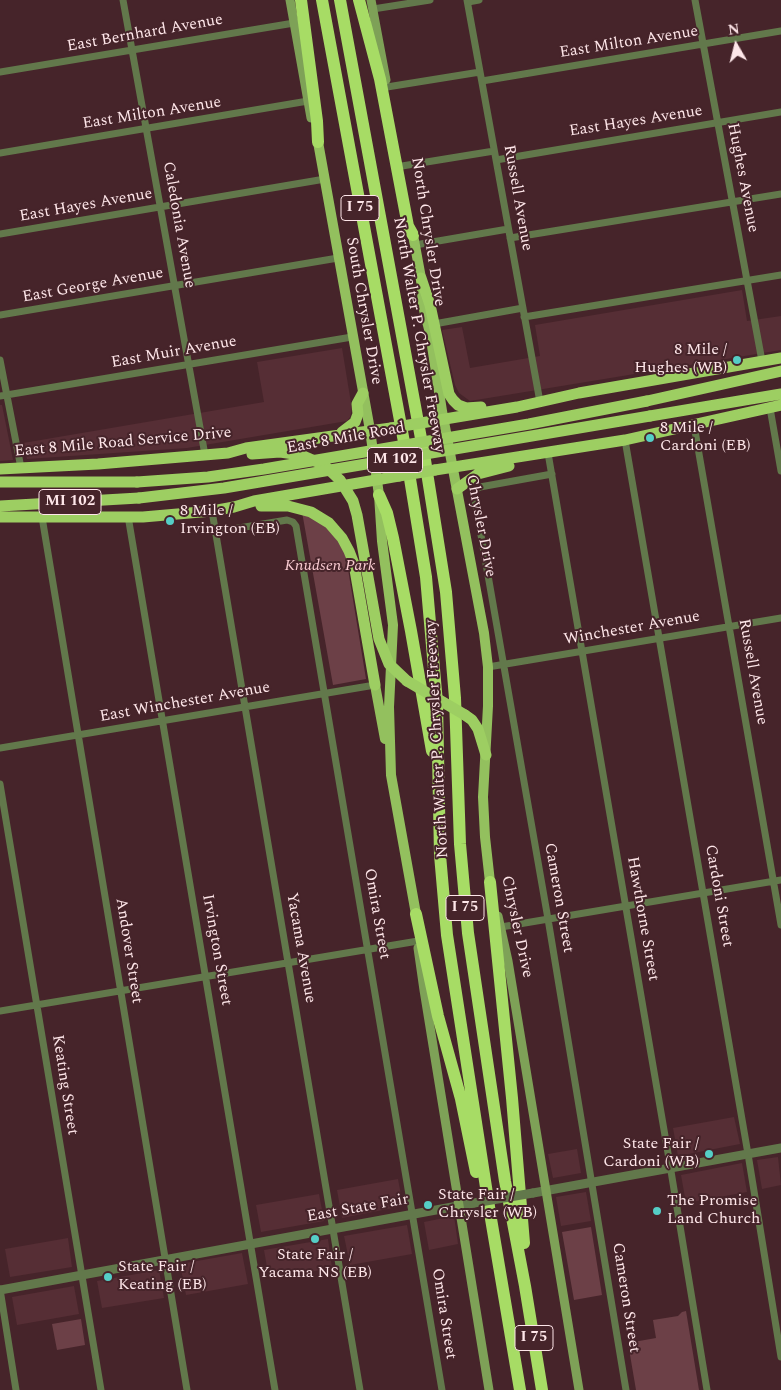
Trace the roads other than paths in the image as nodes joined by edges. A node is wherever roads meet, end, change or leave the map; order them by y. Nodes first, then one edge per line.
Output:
1 (123, 0) edge
2 (290, 0) edge
3 (302, 0) edge
4 (322, 0) edge
5 (340, 0) edge
6 (359, 0) edge
7 (430, 0) edge
8 (478, 0) edge
9 (695, 0) edge
10 (467, 1) edge
11 (372, 5) edge
12 (294, 23) junction
13 (781, 31) edge
14 (703, 44) junction
15 (132, 50) junction
16 (0, 72) edge
17 (480, 72) junction
18 (482, 81) junction
19 (387, 88) junction
20 (308, 101) junction
21 (781, 112) edge
22 (717, 123) junction
23 (146, 128) junction
24 (318, 142) junction
25 (494, 151) junction
26 (0, 153) edge
27 (496, 160) junction
28 (402, 166) junction
29 (325, 179) junction
30 (781, 194) edge
31 (732, 202) junction
32 (160, 207) junction
33 (508, 229) junction
34 (0, 234) edge
35 (510, 238) junction
36 (414, 240) junction
37 (338, 258) junction
38 (781, 275) edge
39 (422, 278) joint
40 (747, 280) junction
41 (175, 286) junction
42 (523, 308) junction
43 (0, 315) edge
44 (524, 317) junction
45 (432, 328) junction
46 (352, 337) junction
47 (781, 358) edge
48 (0, 360) edge
49 (762, 361) junction
50 (189, 364) junction
51 (781, 371) edge
52 (363, 393) junction
53 (781, 394) edge
54 (3, 396) edge
55 (540, 402) junction
56 (775, 406) edge
57 (517, 407) junction
58 (438, 420) junction
59 (417, 424) junction
60 (694, 424) junction
61 (370, 430) junction
62 (339, 434) junction
63 (626, 440) junction
64 (228, 453) junction
65 (548, 453) junction
66 (205, 455) junction
67 (20, 468) junction
68 (453, 468) junction
69 (0, 469) edge
70 (781, 471) edge
71 (552, 474) junction
72 (377, 480) junction
73 (0, 482) edge
74 (137, 482) joint
75 (344, 486) junction
76 (457, 489) junction
77 (380, 495) junction
78 (139, 498) joint
79 (0, 506) edge
80 (231, 508) junction
81 (212, 511) junction
82 (128, 516) junction
83 (0, 517) edge
84 (42, 517) junction
85 (215, 532) junction
86 (781, 618) edge
87 (730, 626) junction
88 (659, 638) junction
89 (582, 651) junction
90 (503, 665) junction
91 (392, 667) junction
92 (488, 667) junction
93 (375, 686) junction
94 (324, 694) junction
95 (245, 707) junction
96 (163, 721) junction
97 (78, 735) junction
98 (0, 748) edge
99 (486, 755) junction
100 (391, 775) junction
101 (438, 780) junction
102 (0, 784) edge
103 (777, 880) edge
104 (490, 882) junction
105 (703, 893) junction
106 (626, 906) junction
107 (416, 914) junction
108 (548, 919) junction
109 (781, 925) edge
110 (501, 927) junction
111 (418, 941) junction
112 (368, 949) junction
113 (289, 962) junction
114 (206, 976) junction
115 (120, 990) junction
116 (36, 1004) junction
117 (0, 1010) edge
118 (781, 1148) edge
119 (748, 1154) junction
120 (671, 1168) junction
121 (592, 1182) junction
122 (546, 1190) junction
123 (459, 1206) junction
124 (490, 1213) junction
125 (413, 1214) junction
126 (334, 1228) junction
127 (251, 1244) junction
128 (165, 1260) junction
129 (81, 1275) junction
130 (526, 1286) junction
131 (0, 1289) edge
132 (781, 1356) edge
133 (16, 1390) edge
134 (101, 1390) edge
135 (187, 1390) edge
136 (275, 1390) edge
137 (360, 1390) edge
138 (442, 1390) edge
139 (489, 1390) edge
140 (520, 1390) edge
141 (542, 1390) edge
142 (579, 1390) edge
143 (626, 1390) edge
144 (707, 1390) edge

1 - 15 street, Caledonia Avenue
2 - 12 main road, South Chrysler Drive
3 - 24 highway
4 - 101 highway, I 75
5 - 59 highway, North Walter P. Chrysler Freeway / I 75
6 - 36 highway
7 - 11 street
8 - 10 street
9 - 14 street, Hughes Avenue
10 - 17 street, Russell Avenue
11 - 19 main road, North Chrysler Drive
12 - 15 street, East Bernhard Avenue
12 - 20 main road, South Chrysler Drive
13 - 14 street, East Milton Avenue
14 - 18 street, East Milton Avenue
14 - 22 street, Hughes Avenue
15 - 16 street, East Bernhard Avenue
15 - 23 street, Caledonia Avenue
17 - 18 street, Russell Avenue
17 - 19 street
18 - 25 street, Russell Avenue
19 - 28 main road, North Chrysler Drive
20 - 23 street, East Milton Avenue
20 - 24 main road, South Chrysler Drive
21 - 22 street, East Hayes Avenue
22 - 27 street, East Hayes Avenue
22 - 31 street, Hughes Avenue
23 - 26 street, East Milton Avenue
23 - 32 street, Caledonia Avenue
24 - 29 main road, South Chrysler Drive
25 - 27 street, Russell Avenue
25 - 28 street
27 - 33 street, Russell Avenue
28 - 36 main road, North Chrysler Drive
29 - 32 street, East Hayes Avenue
29 - 37 main road, South Chrysler Drive
30 - 31 street
31 - 35 street
31 - 40 street, Hughes Avenue
32 - 34 street, East Hayes Avenue
32 - 41 street, Caledonia Avenue
33 - 35 street, Russell Avenue
33 - 36 street
35 - 42 street, Russell Avenue
36 - 39 main road, North Chrysler Drive
37 - 41 street, East George Avenue
37 - 46 main road, South Chrysler Drive
38 - 40 street
39 - 45 highway
40 - 44 street
40 - 49 street, Hughes Avenue
41 - 43 street, East George Avenue
41 - 50 street, Caledonia Avenue
42 - 44 street, Russell Avenue
42 - 45 street
44 - 55 street, Russell Avenue
45 - 57 highway
45 - 58 main road
46 - 50 street, East Muir Avenue
46 - 52 main road, South Chrysler Drive
47 - 49 highway, East 8 Mile Road Service Drive
48 - 54 street
49 - 55 highway, East 8 Mile Road Service Drive
50 - 54 street, East Muir Avenue
50 - 66 street, Caledonia Avenue
51 - 74 highway, East 8 Mile Road / M 102, bridge
52 - 61 main road, South Chrysler Drive
52 - 62 highway
53 - 78 highway, East 8 Mile Road / M 102, bridge
54 - 67 street
55 - 57 highway, East 8 Mile Road Service Drive
56 - 60 highway
56 - 70 street
57 - 58 highway, East 8 Mile Road Service Drive
58 - 59 highway, East 8 Mile Road Service Drive, bridge
58 - 68 main road
59 - 61 highway, East 8 Mile Road Service Drive, bridge
59 - 130 highway, North Walter P. Chrysler Freeway / I 75
60 - 63 highway
60 - 87 street, Russell Avenue
61 - 62 highway, East 8 Mile Road Service Drive
61 - 72 main road, South Chrysler Drive
62 - 64 highway, East 8 Mile Road Service Drive
63 - 65 highway
63 - 88 street, Cardoni Street
64 - 66 highway, East 8 Mile Road Service Drive
64 - 75 highway
65 - 68 highway
65 - 71 street, Hawthorne Street
65 - 76 highway
66 - 67 highway, East 8 Mile Road Service Drive
67 - 69 highway, East 8 Mile Road Service Drive
68 - 72 highway, bridge
68 - 76 main road, Chrysler Drive
71 - 89 street, Hawthorne Street
71 - 90 street, Cameron Street
72 - 75 highway
72 - 77 main road
73 - 74 highway, East 8 Mile Road / MI 102
75 - 80 highway
75 - 91 highway
76 - 92 main road, Chrysler Drive
77 - 91 main road
77 - 101 highway
78 - 79 highway, MI 102
80 - 81 highway
80 - 93 highway
81 - 82 highway
81 - 85 street, Yacama Avenue
82 - 84 highway
82 - 96 street, Irvington Street
83 - 84 highway
84 - 97 street, Andover Street
85 - 94 street, Omira Street
85 - 95 street, Yacama Avenue
86 - 87 street, Winchester Avenue
87 - 88 street, Winchester Avenue
87 - 103 street, Russell Avenue
88 - 89 street, Winchester Avenue
88 - 105 street, Cardoni Street
89 - 90 street, Winchester Avenue
89 - 106 street, Hawthorne Street
90 - 92 street, Winchester Avenue
90 - 108 street, Cameron Street
91 - 99 highway, bridge
91 - 100 main road
92 - 99 main road, Chrysler Drive
93 - 94 street, East Winchester Avenue
93 - 100 main road
94 - 95 street, East Winchester Avenue
94 - 112 street, Omira Street
95 - 96 street, East Winchester Avenue
95 - 113 street, Yacama Avenue
96 - 97 street, East Winchester Avenue
96 - 114 street, Irvington Street
97 - 98 street, East Winchester Avenue
97 - 115 street, Andover Street
99 - 104 main road, Chrysler Drive
100 - 107 main road
101 - 124 highway, I 75
102 - 116 street, Keating Street
103 - 105 street
103 - 109 street, Russell Avenue
104 - 110 main road, Chrysler Drive
104 - 130 highway
105 - 106 street
105 - 119 street, Cardoni Street
106 - 108 street
106 - 120 street, Hawthorne Street
107 - 111 main road
107 - 124 highway
108 - 110 street
108 - 121 street, Cameron Street
110 - 122 main road, Chrysler Drive
111 - 112 street
111 - 123 main road
112 - 113 street
112 - 125 street, Omira Street
113 - 114 street
113 - 126 street, Yacama Avenue
114 - 115 street
114 - 127 street, Irvington Street
115 - 116 street
115 - 128 street, Andover Street
116 - 117 street
116 - 129 street, Keating Street
118 - 119 street, East State Fair
119 - 120 street, East State Fair
119 - 132 street, Cardoni Street
120 - 121 street, East State Fair
120 - 144 street, Hawthorne Street
121 - 122 street, East State Fair
121 - 143 street, Cameron Street
122 - 123 street, East State Fair, bridge
122 - 142 main road, Chrysler Drive
123 - 125 street, East State Fair
123 - 139 main road
124 - 140 highway, I 75
125 - 126 street, East State Fair
125 - 138 street, Omira Street
126 - 127 street, East State Fair
126 - 137 street, Yacama Avenue
127 - 128 street, East State Fair
127 - 136 street, Irvington Street
128 - 129 street, East State Fair
128 - 135 street, Andover Street
129 - 131 street, East State Fair
129 - 134 street, Keating Street
130 - 141 highway, North Walter P. Chrysler Freeway / I 75
131 - 133 street

